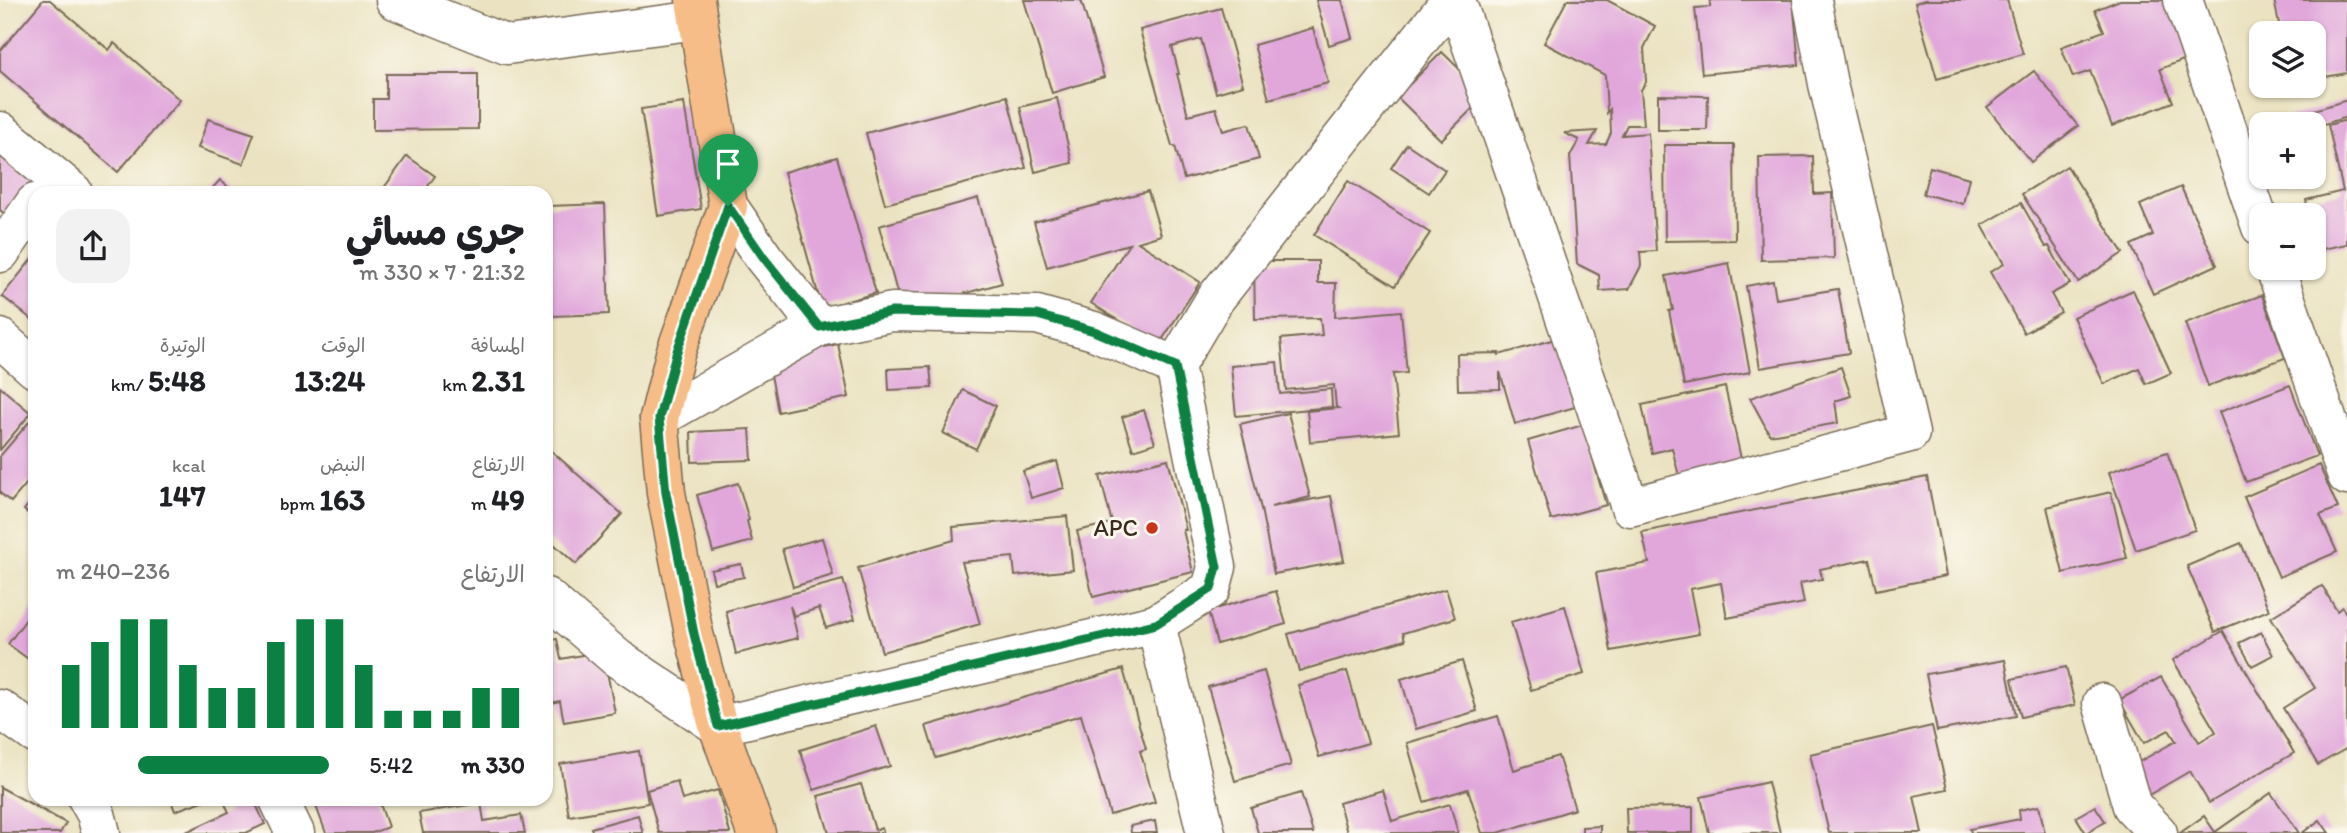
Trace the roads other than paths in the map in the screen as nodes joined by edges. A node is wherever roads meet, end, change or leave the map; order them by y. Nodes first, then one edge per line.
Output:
1 (395, 0) edge
2 (1454, 0) edge
3 (1812, 0) edge
4 (2183, 0) edge
5 (697, 10) edge
6 (0, 131) edge
7 (47, 186) edge
8 (2253, 203) edge
9 (728, 206) junction
10 (28, 219) edge
11 (0, 253) edge
12 (2279, 280) edge
13 (819, 327) junction
14 (0, 338) edge
15 (28, 363) edge
16 (1175, 366) junction
17 (659, 418) junction
18 (2347, 476) edge
19 (553, 603) edge
20 (1156, 624) junction
21 (2102, 703) dead end
22 (0, 709) edge
23 (718, 726) junction
24 (28, 729) edge
25 (92, 806) edge
26 (282, 806) edge
27 (101, 833) edge
28 (295, 833) edge
29 (756, 833) edge
30 (1206, 833) edge
31 (2158, 833) edge

1 - 5 street
2 - 3 street
2 - 16 street
4 - 8 street
5 - 9 main road
6 - 7 street
9 - 13 street
9 - 17 main road
10 - 11 street
12 - 18 street
13 - 16 street
13 - 17 street
14 - 15 street
16 - 20 street
17 - 23 main road
19 - 23 street
20 - 23 street
20 - 30 street
21 - 31 street
22 - 24 street
23 - 29 main road
25 - 27 street
26 - 28 street

